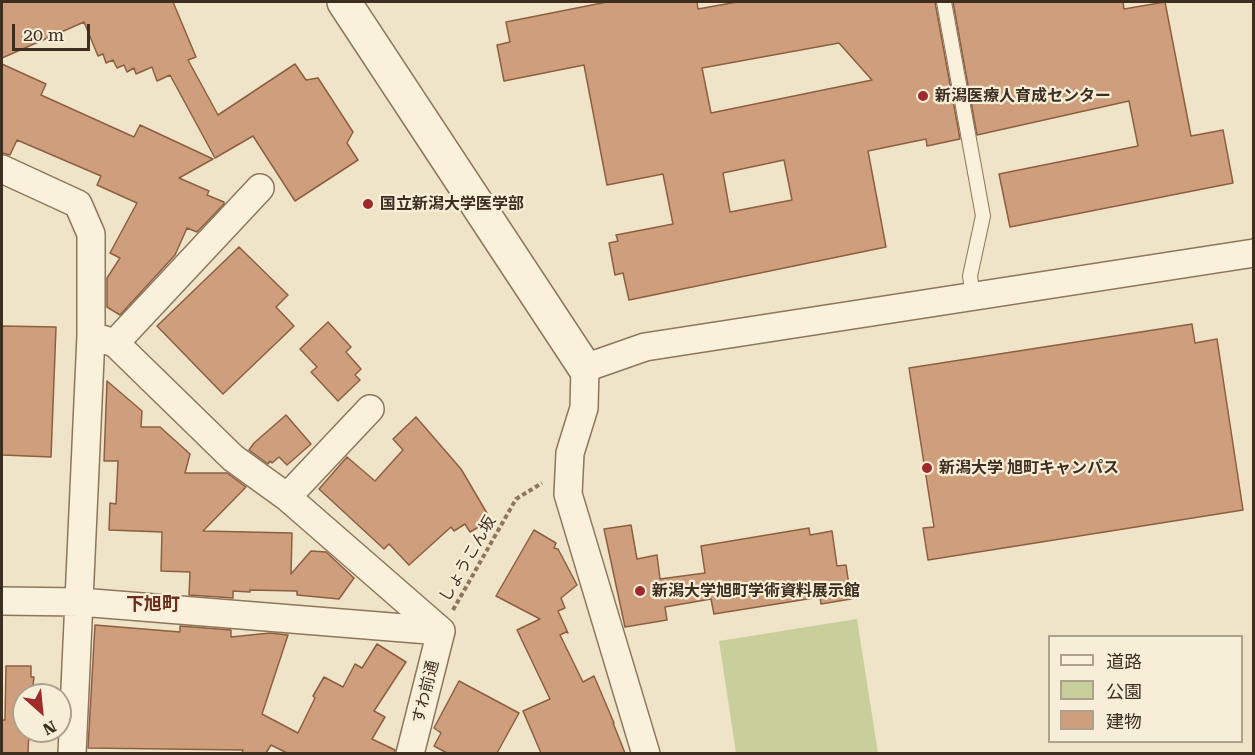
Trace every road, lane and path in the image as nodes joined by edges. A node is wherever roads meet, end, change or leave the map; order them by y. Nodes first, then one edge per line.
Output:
1 (344, 2) edge
2 (944, 2) edge
3 (2, 169) edge
4 (260, 188) dead end
5 (1254, 253) edge
6 (973, 297) junction
7 (103, 339) junction
8 (585, 368) junction
9 (370, 409) dead end
10 (547, 480) dead end
11 (287, 497) junction
12 (2, 601) edge
13 (80, 602) junction
14 (441, 632) junction
15 (72, 753) edge
16 (410, 753) edge
17 (646, 753) edge

1 - 8 street
2 - 6 lane
3 - 7 street
4 - 7 street
5 - 6 street
6 - 8 street
7 - 11 street
7 - 13 street
8 - 17 street
9 - 11 street
10 - 14 path, しょうこん坂
11 - 14 street
12 - 13 street
13 - 14 street
13 - 15 street
14 - 16 street, すわ前通

